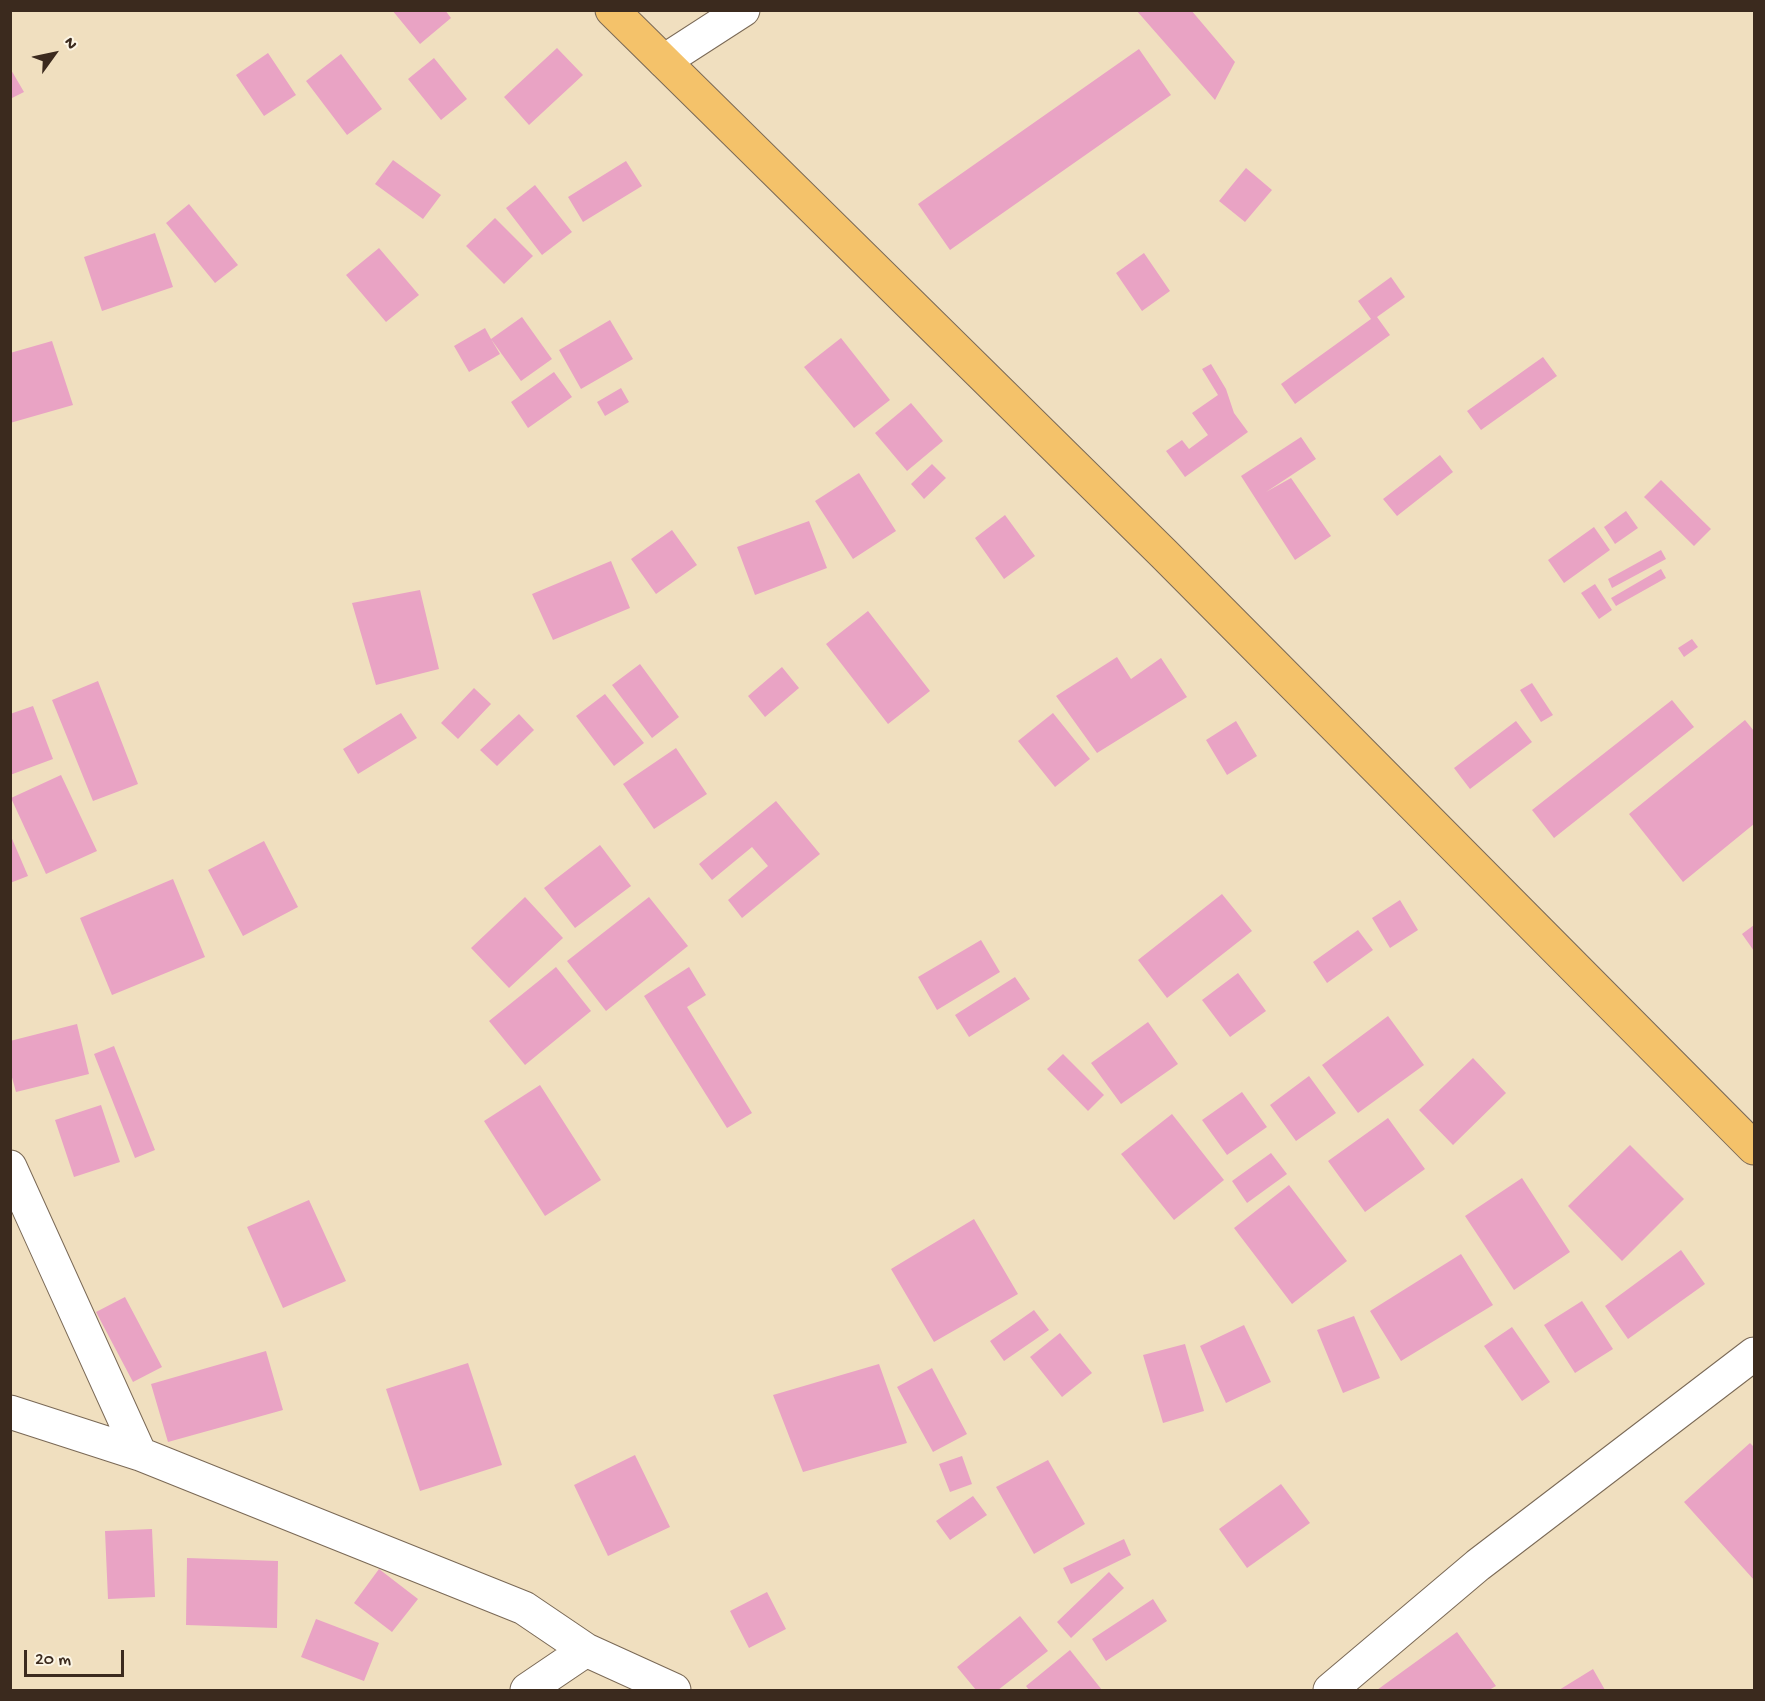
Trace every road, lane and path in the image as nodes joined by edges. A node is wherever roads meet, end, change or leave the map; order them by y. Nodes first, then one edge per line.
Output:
1 (612, 10) edge
2 (743, 10) edge
3 (664, 61) junction
4 (1755, 1148) edge
5 (10, 1167) edge
6 (1755, 1354) edge
7 (10, 1412) edge
8 (140, 1454) junction
9 (586, 1650) junction
10 (527, 1690) edge
11 (674, 1690) edge
12 (1330, 1690) edge

1 - 3 main road
2 - 3 street
3 - 4 main road
5 - 8 street
6 - 12 street
7 - 8 street
8 - 9 street
9 - 10 street
9 - 11 street

